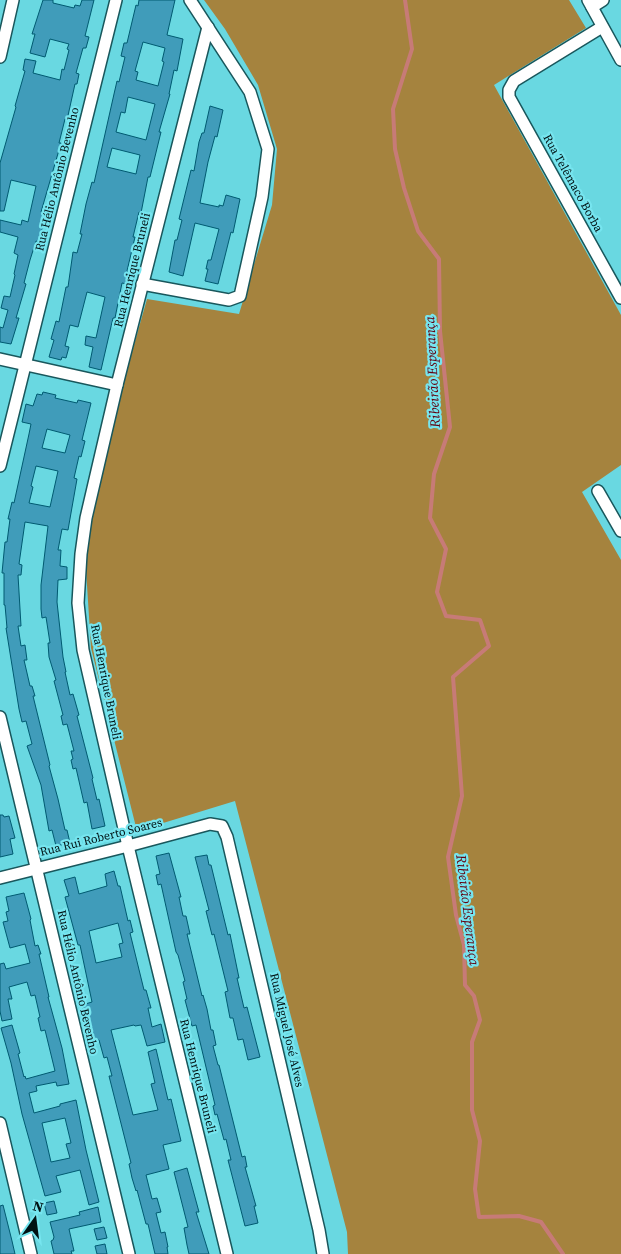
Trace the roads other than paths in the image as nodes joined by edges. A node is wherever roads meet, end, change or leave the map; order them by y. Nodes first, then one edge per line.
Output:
1 (13, 0) edge
2 (116, 0) edge
3 (190, 0) edge
4 (603, 0) edge
5 (590, 3) edge
6 (208, 27) junction
7 (602, 27) junction
8 (0, 57) edge
9 (621, 60) edge
10 (142, 284) junction
11 (621, 298) edge
12 (0, 359) edge
13 (25, 364) junction
14 (117, 385) junction
15 (0, 466) edge
16 (598, 491) dead end
17 (621, 531) edge
18 (0, 717) edge
19 (210, 824) joint
20 (128, 846) junction
21 (36, 868) junction
22 (0, 878) edge
23 (0, 1122) edge
24 (32, 1254) edge
25 (129, 1254) edge
26 (227, 1254) edge
27 (324, 1254) edge

1 - 8 street
2 - 13 street, Rua Hélio Antônio Bevenho
3 - 6 street
4 - 5 street
5 - 7 street
6 - 10 street, Rua Henrique Bruneli
6 - 10 street
7 - 9 street
7 - 11 street, Rua Telêmaco Borba
10 - 14 street, Rua Henrique Bruneli
12 - 13 street
13 - 14 street
13 - 15 street, Rua Hélio Antônio Bevenho
14 - 20 street, Rua Henrique Bruneli
16 - 17 street
18 - 21 street, Rua Hélio Antônio Bevenho
19 - 20 street, Rua Rui Roberto Soares
19 - 27 street, Rua Miguel José Alves
20 - 21 street, Rua Rui Roberto Soares
20 - 26 street, Rua Henrique Bruneli
21 - 22 street, Rua Rui Roberto Soares
21 - 25 street, Rua Hélio Antônio Bevenho
23 - 24 street

